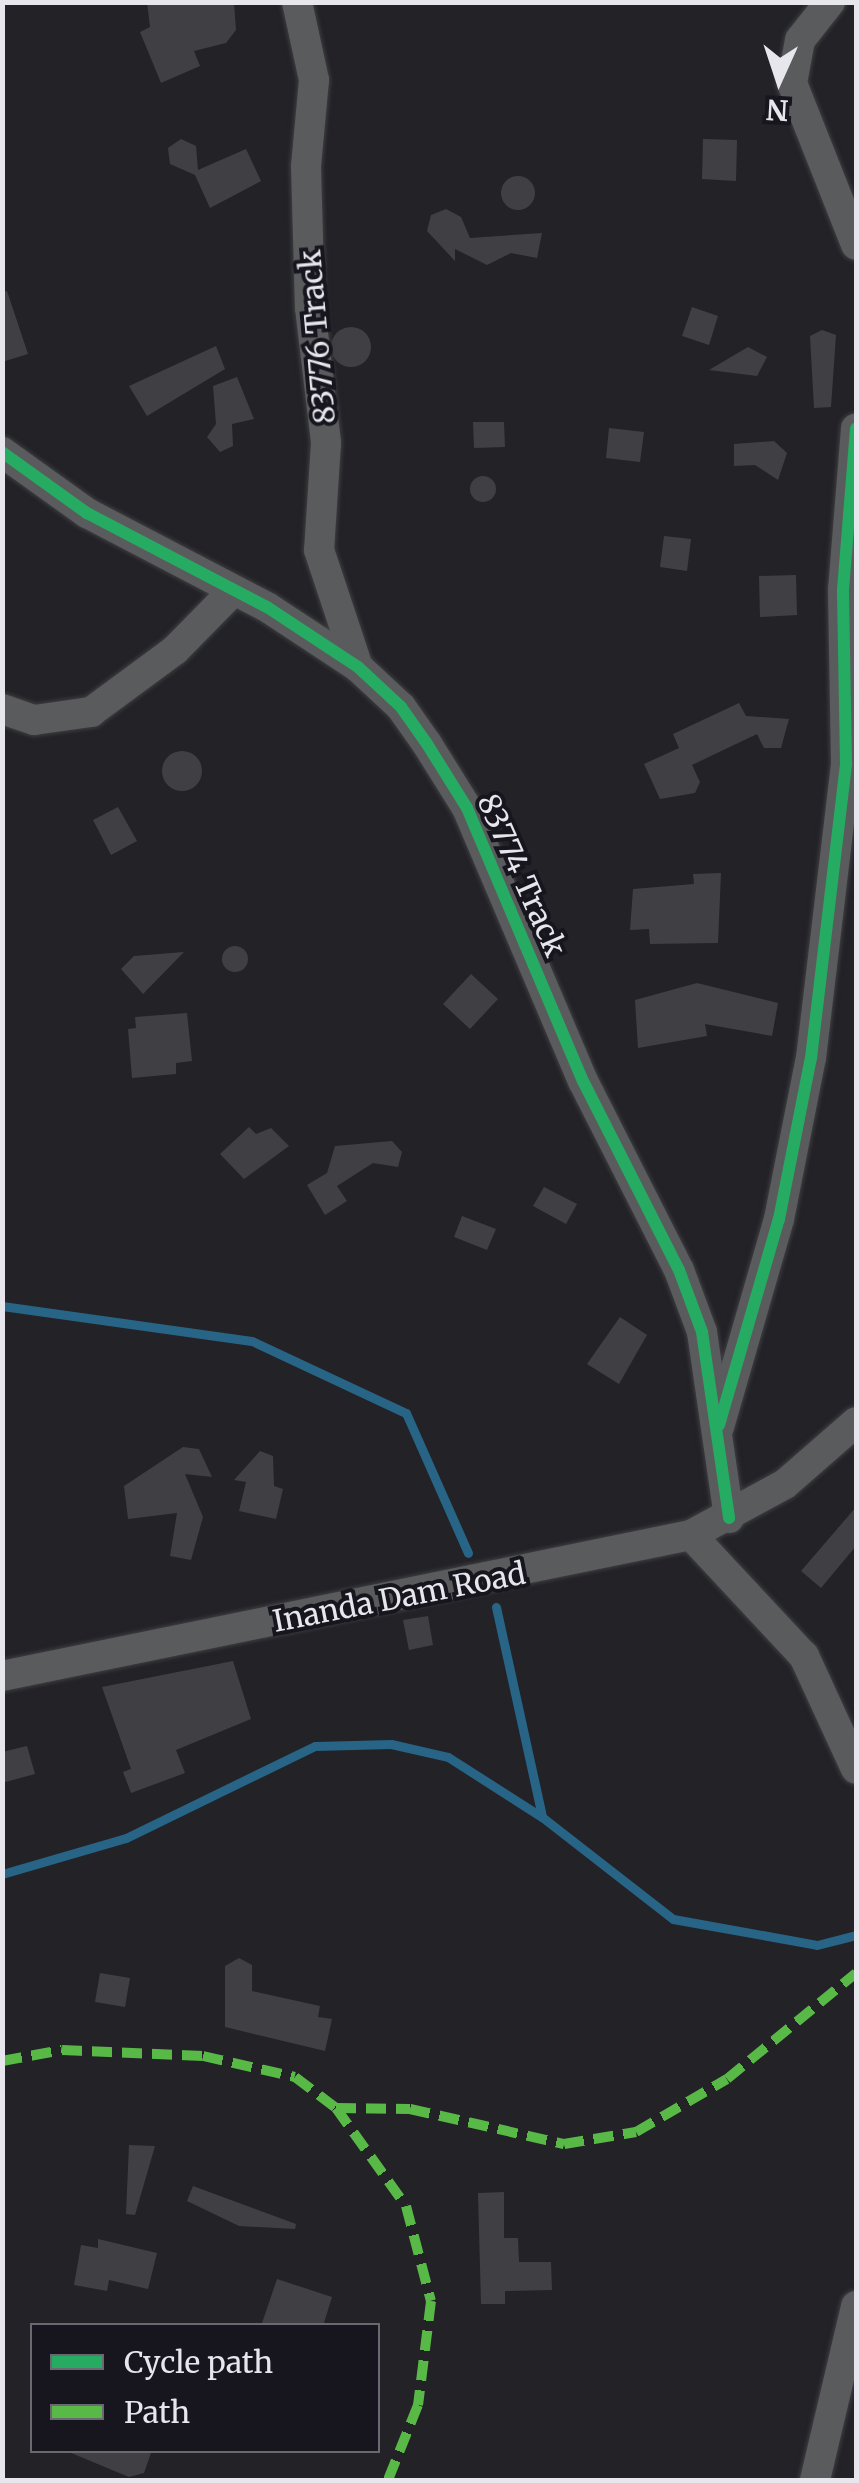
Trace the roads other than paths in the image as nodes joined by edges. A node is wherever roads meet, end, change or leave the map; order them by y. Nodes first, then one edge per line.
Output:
1 (297, 2) edge
2 (830, 2) edge
3 (856, 244) edge
4 (856, 429) edge
5 (2, 452) edge
6 (232, 592) junction
7 (358, 667) junction
8 (2, 709) edge
9 (856, 1422) edge
10 (716, 1435) junction
11 (728, 1518) junction
12 (691, 1534) junction
13 (2, 1676) edge
14 (856, 1768) edge
15 (856, 2306) edge
16 (815, 2480) edge

1 - 7 street, 83776 Track
2 - 3 street
4 - 10 street
5 - 6 street, 83774 Track
6 - 7 street, 83774 Track
6 - 8 street
7 - 10 street, 83774 Track
9 - 11 street, Inanda Dam Road
10 - 11 street, 83774 Track
11 - 12 street, Inanda Dam Road
12 - 13 street, Inanda Dam Road
12 - 14 street
15 - 16 street

